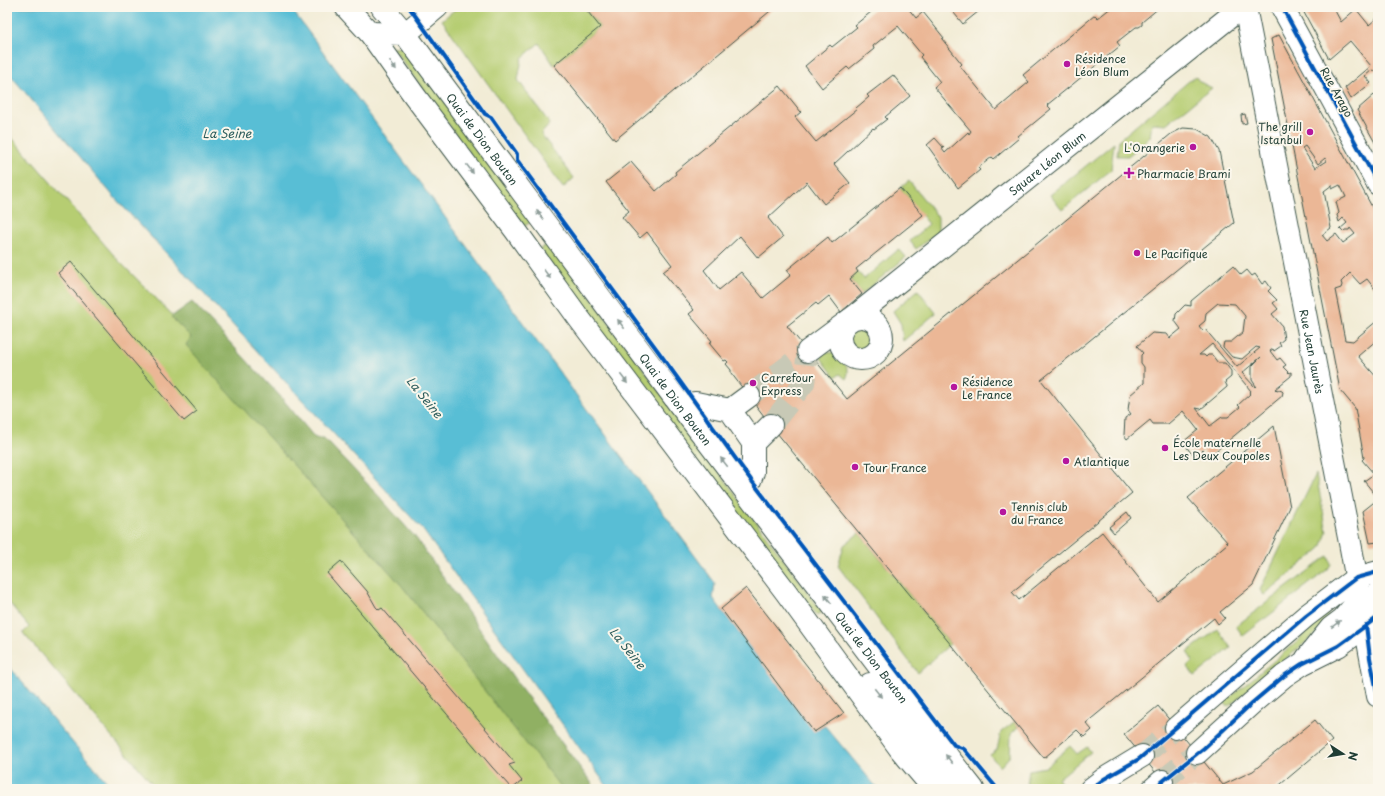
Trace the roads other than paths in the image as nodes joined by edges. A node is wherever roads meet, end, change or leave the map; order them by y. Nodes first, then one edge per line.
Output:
1 (346, 7) edge
2 (382, 7) edge
3 (437, 7) edge
4 (1243, 7) edge
5 (1282, 7) edge
6 (370, 33) junction
7 (404, 34) junction
8 (1378, 184) edge
9 (808, 351) dead end
10 (749, 396) tunnel mouth
11 (680, 405) junction
12 (730, 410) junction
13 (771, 425) tunnel mouth
14 (753, 443) junction
15 (746, 491) junction
16 (1378, 572) edge
17 (1356, 578) junction
18 (786, 592) junction
19 (1378, 593) edge
20 (1372, 621) edge
21 (1302, 664) junction
22 (1378, 696) edge
23 (1203, 705) junction
24 (1176, 728) tunnel mouth
25 (1222, 730) junction
26 (1197, 753) tunnel mouth
27 (934, 789) edge
28 (953, 789) edge
29 (973, 789) edge
30 (1091, 789) edge
31 (1116, 789) edge

1 - 6 main road, Quai de Dion Bouton
2 - 7 main road, Quai de Dion Bouton
3 - 7 main road
4 - 9 main road, Square Léon Blum
4 - 17 main road, Rue Jean Jaurès
5 - 8 main road, Rue Arago
6 - 7 main road
6 -> 18 main road, Quai de Dion Bouton
11 -> 7 main road, Quai de Dion Bouton
10 - 12 main road
11 - 12 main road
15 -> 11 main road, Quai de Dion Bouton
12 - 14 main road
13 - 14 main road
14 - 15 main road
29 -> 15 main road, Quai de Dion Bouton
16 - 17 main road
17 - 20 main road, Rue Jean Jaurès
21 -> 17 main road
17 - 23 main road
18 - 27 main road, Quai de Dion Bouton
18 -> 28 main road, Quai de Dion Bouton
19 - 20 main road
20 - 21 main road
20 - 22 main road, Rue Jean Jaurès
21 - 25 main road
23 - 24 main road
23 - 25 main road
25 - 26 main road
30 - 31 main road

